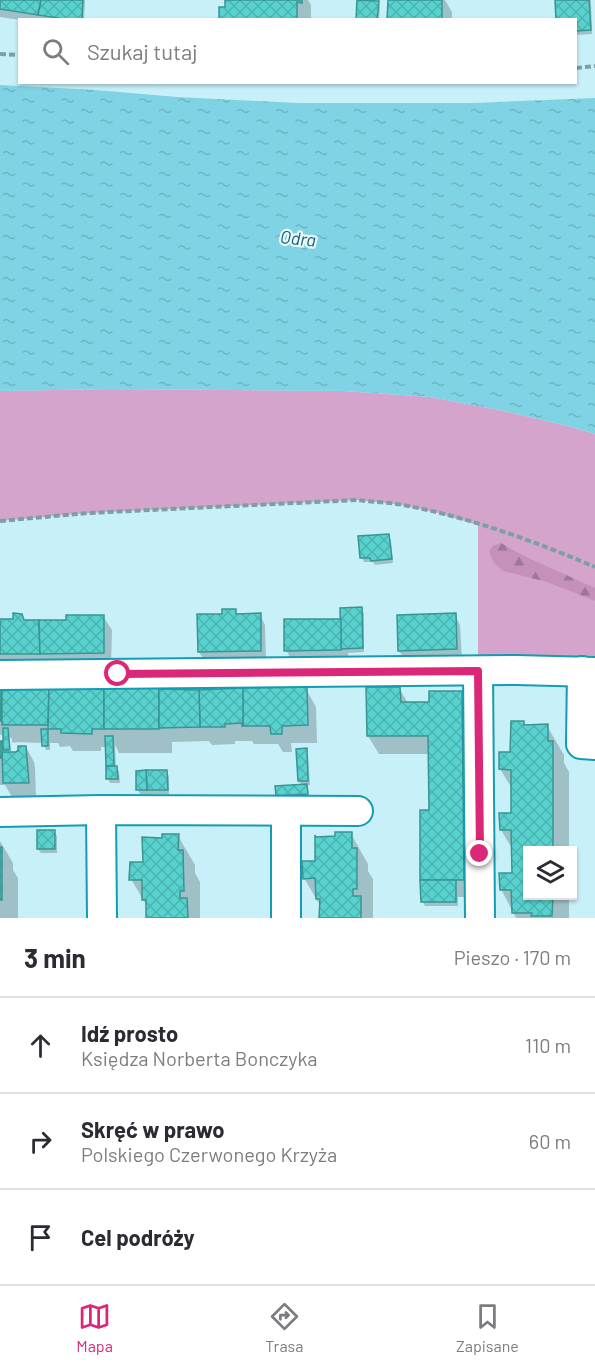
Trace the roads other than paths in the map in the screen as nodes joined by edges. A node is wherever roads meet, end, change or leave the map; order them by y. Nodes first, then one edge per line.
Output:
1 (478, 671) junction
2 (588, 671) edge
3 (0, 675) edge
4 (595, 745) edge
5 (101, 810) junction
6 (286, 811) junction
7 (358, 811) dead end
8 (0, 812) edge
9 (102, 918) edge
10 (286, 918) edge
11 (480, 918) edge

1 - 2 street
1 - 3 street
1 - 11 street
2 - 4 street
5 - 6 street
5 - 8 street
5 - 9 street
6 - 7 street
6 - 10 street

